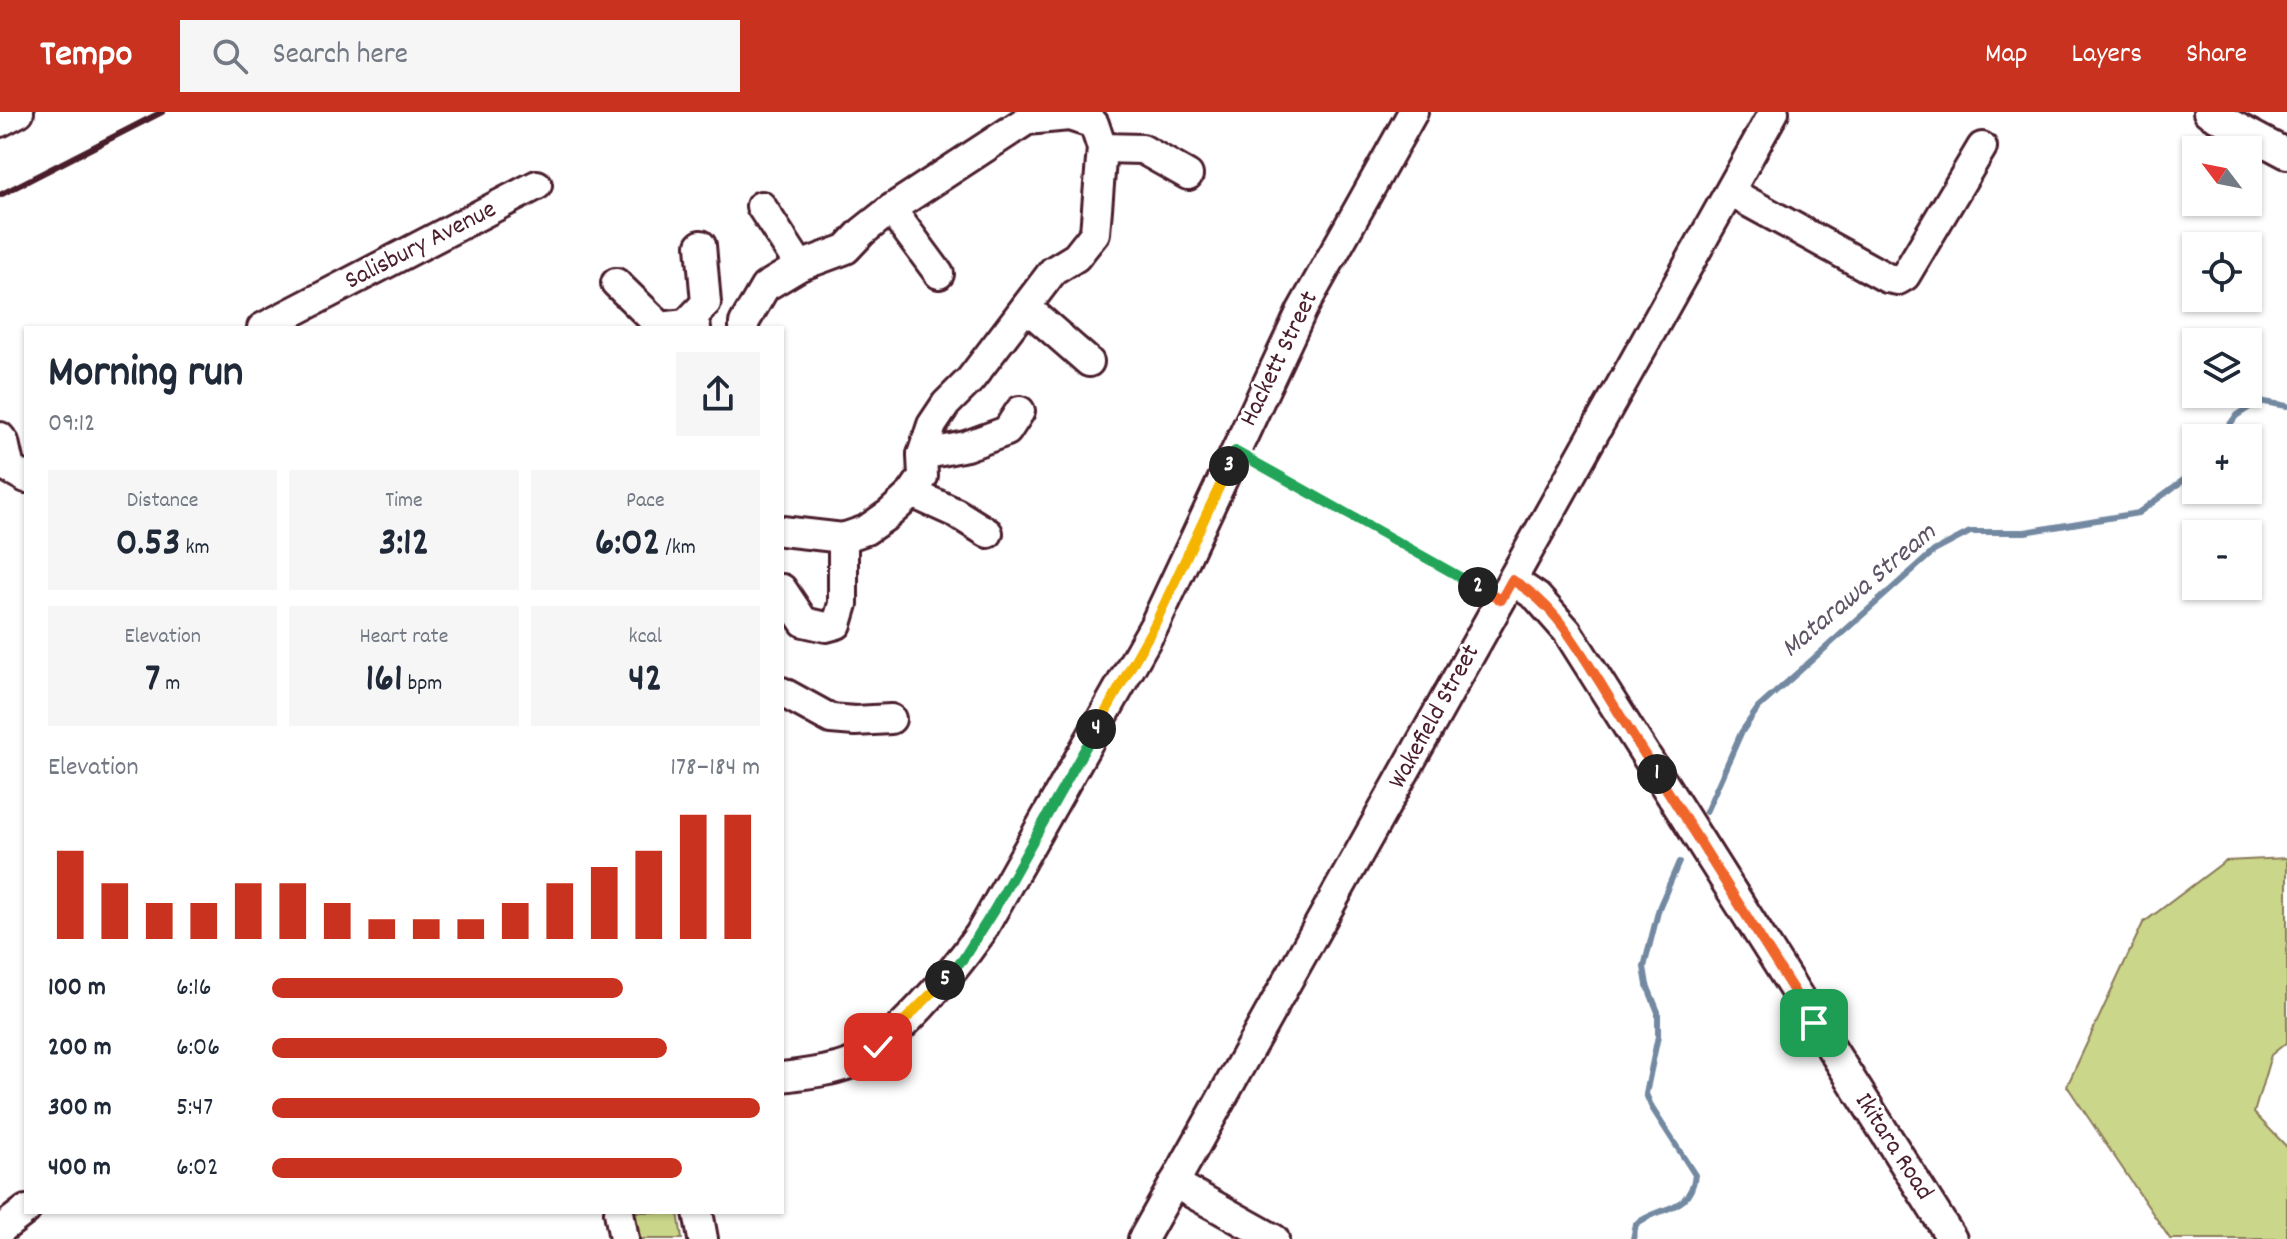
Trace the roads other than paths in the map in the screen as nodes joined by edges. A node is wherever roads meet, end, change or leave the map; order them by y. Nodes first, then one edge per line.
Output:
1 (19, 112) edge
2 (1413, 112) edge
3 (1774, 112) edge
4 (2208, 112) edge
5 (0, 122) edge
6 (1101, 128) edge
7 (1982, 147) dead end
8 (2287, 154) edge
9 (1188, 175) dead end
10 (537, 185) dead end
11 (1730, 192) junction
12 (761, 206) dead end
13 (891, 209) junction
14 (701, 245) dead end
15 (800, 266) junction
16 (939, 274) dead end
17 (616, 283) dead end
18 (1026, 307) junction
19 (266, 326) edge
20 (660, 326) edge
21 (691, 326) edge
22 (744, 326) edge
23 (1089, 362) dead end
24 (1020, 411) dead end
25 (0, 437) edge
26 (922, 455) junction
27 (16, 467) edge
28 (912, 493) junction
29 (784, 531) edge
30 (988, 533) dead end
31 (843, 538) junction
32 (1506, 590) junction
33 (784, 592) edge
34 (784, 693) edge
35 (891, 719) dead end
36 (784, 1077) edge
37 (1174, 1183) junction
38 (24, 1212) edge
39 (619, 1214) edge
40 (698, 1214) edge
41 (0, 1230) edge
42 (624, 1239) edge
43 (703, 1239) edge
44 (1143, 1239) edge
45 (1274, 1239) edge
46 (1952, 1239) edge

1 - 5 street
2 - 36 street, Hackett Street
3 - 11 street, Wakefield Street
4 - 8 street
6 - 9 street
6 - 13 street
6 - 18 street
7 - 11 street
10 - 19 street, Salisbury Avenue
11 - 32 street, Wakefield Street
12 - 15 street
13 - 15 street
13 - 16 street
14 - 21 street
15 - 22 street
17 - 20 street
18 - 23 street
18 - 26 street
24 - 26 street
25 - 27 street
26 - 28 street
28 - 30 street
28 - 31 street
29 - 31 street
31 - 33 street
32 - 37 street, Wakefield Street
32 - 46 street, Ikitara Road
34 - 35 street
37 - 44 street, Wakefield Street
37 - 45 street
38 - 41 street
39 - 42 street
40 - 43 street

